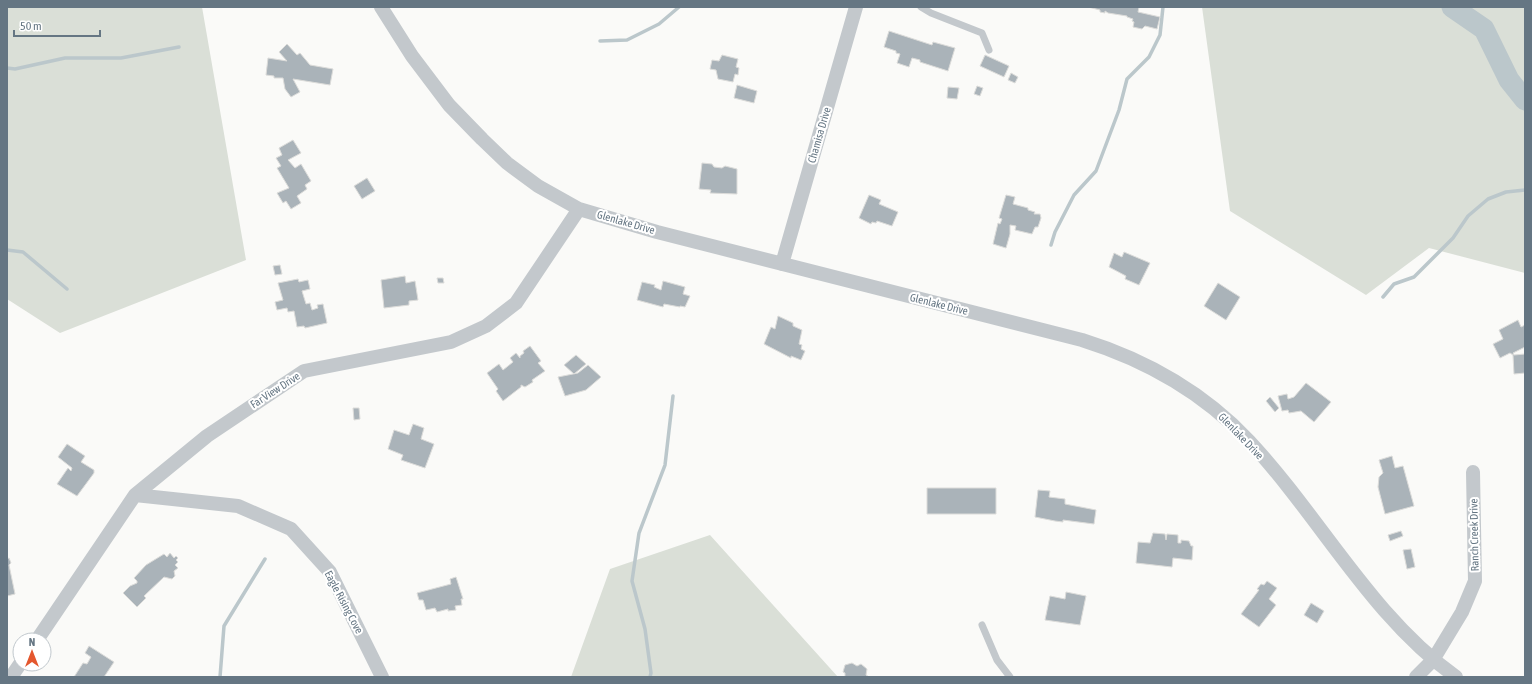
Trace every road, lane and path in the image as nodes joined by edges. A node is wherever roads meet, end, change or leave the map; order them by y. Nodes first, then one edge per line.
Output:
1 (381, 7) edge
2 (856, 7) edge
3 (921, 7) edge
4 (990, 50) dead end
5 (579, 209) junction
6 (782, 264) junction
7 (1473, 472) dead end
8 (135, 495) junction
9 (982, 625) dead end
10 (42, 632) edge
11 (1433, 660) junction
12 (382, 677) edge
13 (1010, 677) edge
14 (1416, 677) edge
15 (1456, 677) edge

1 - 5 street, Glenlake Drive
2 - 6 street, Chamisa Drive
3 - 4 lane
5 - 6 street, Glenlake Drive
5 - 8 street, Far View Drive
6 - 11 street, Glenlake Drive
7 - 11 street, Ranch Creek Drive
8 - 10 street, Far View Drive
8 - 12 street, Eagle Rising Cove
9 - 13 lane
11 - 14 street, Ranch Creek Drive
11 - 15 street, Glenlake Drive

